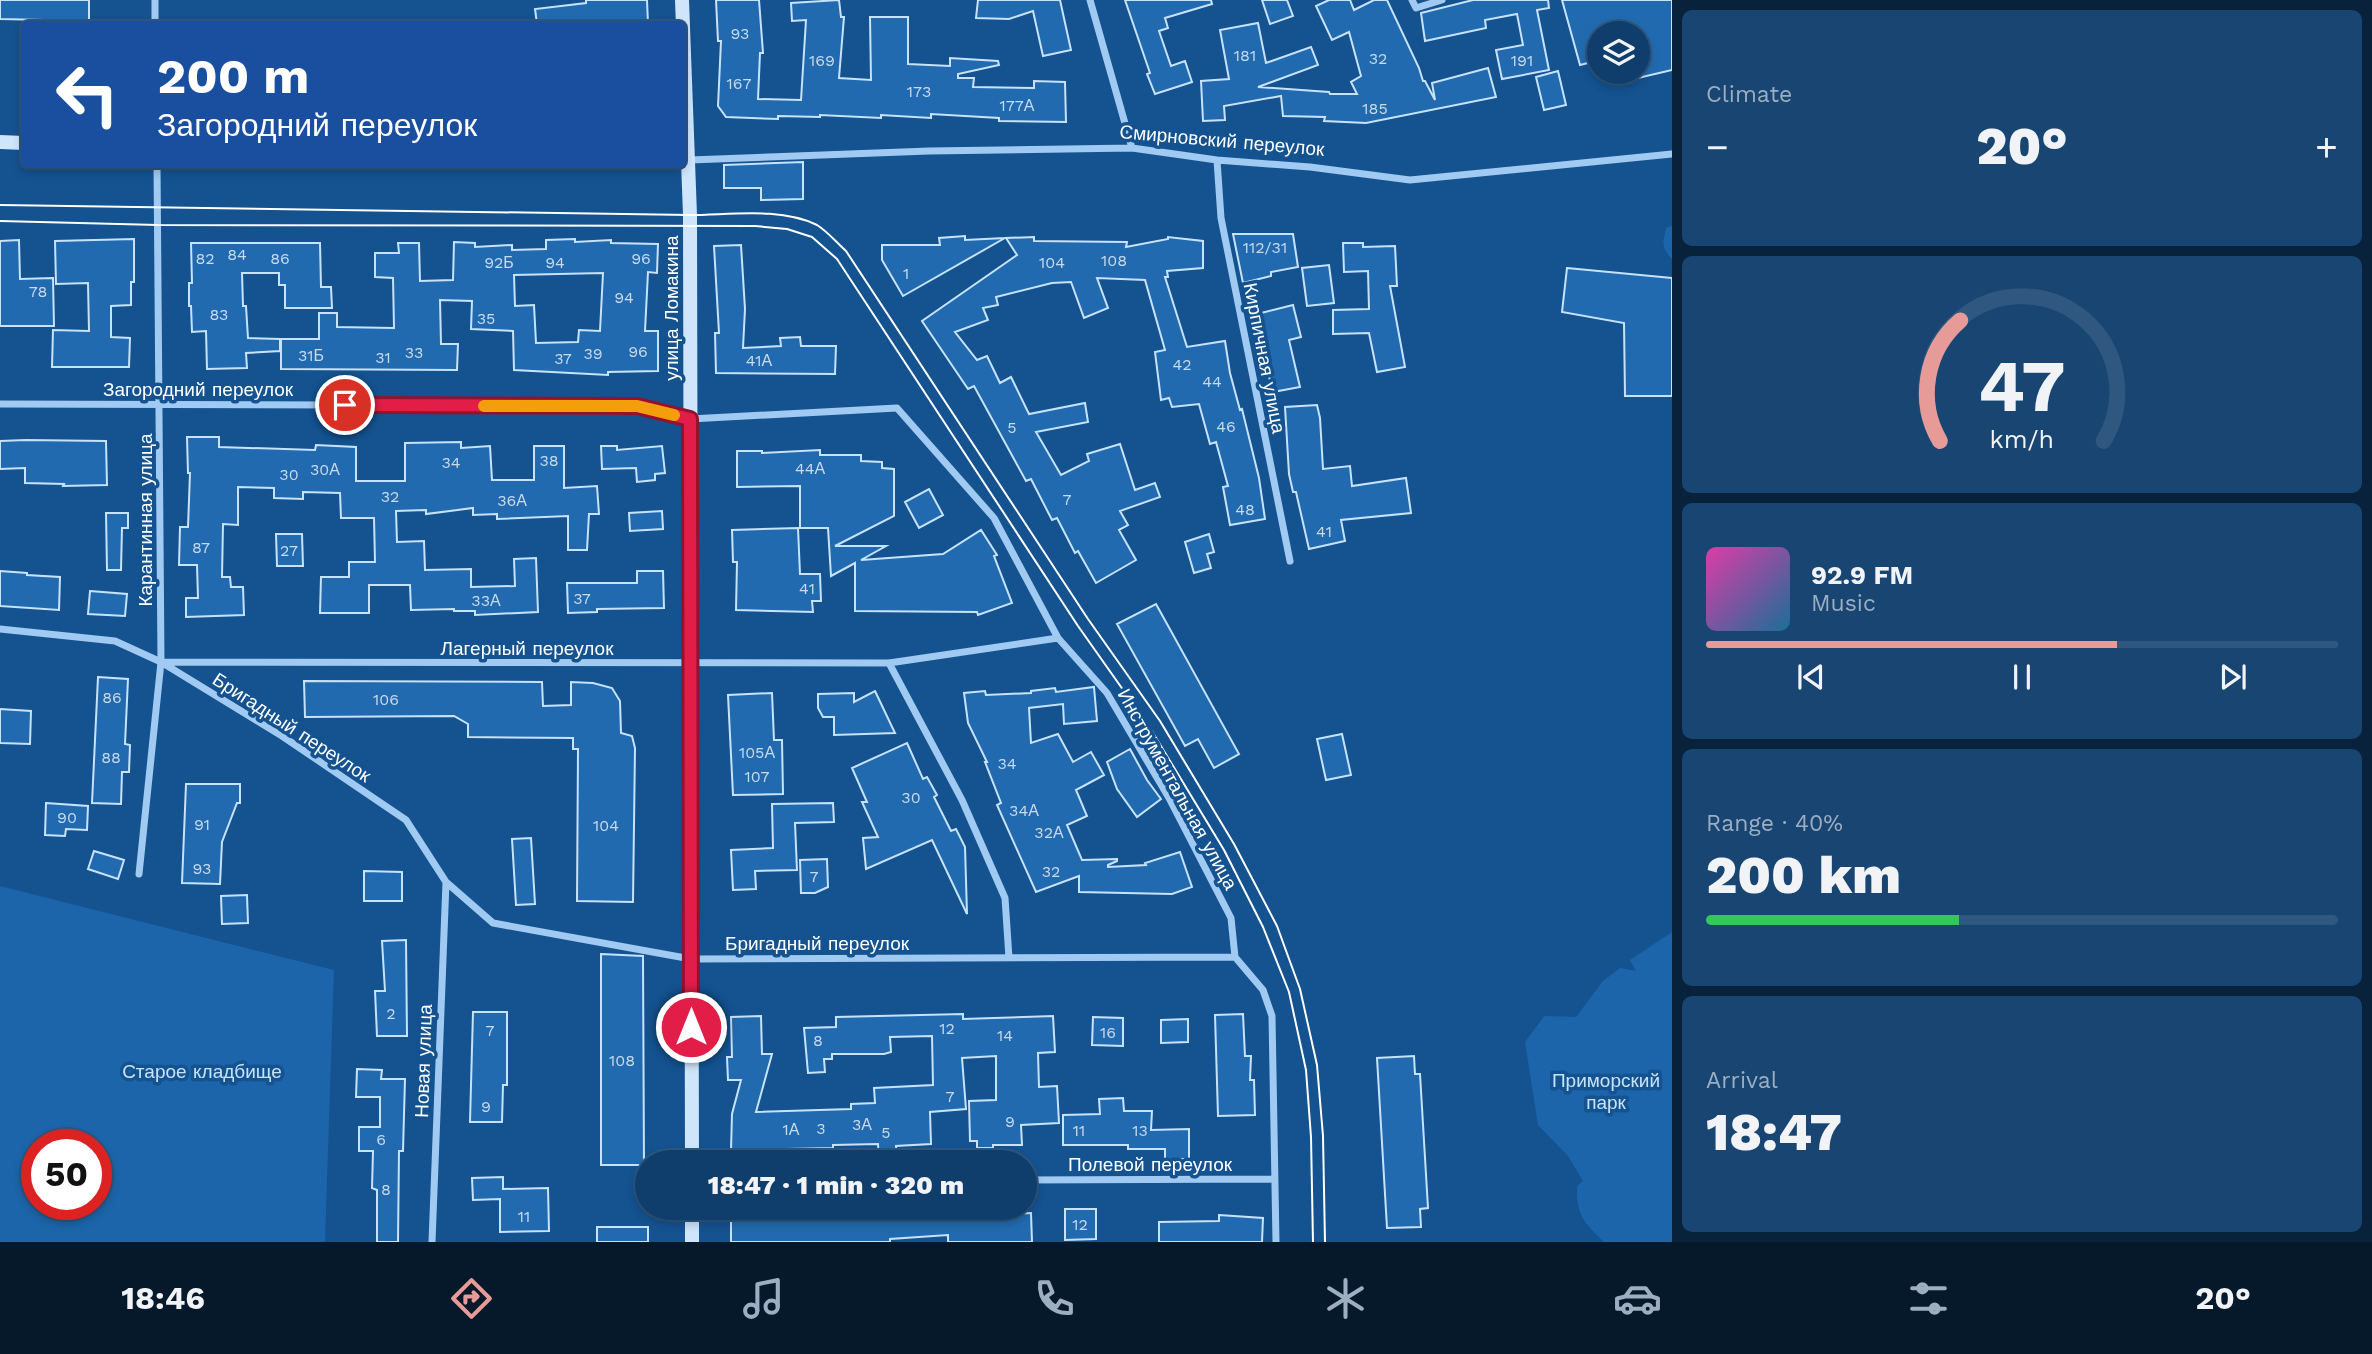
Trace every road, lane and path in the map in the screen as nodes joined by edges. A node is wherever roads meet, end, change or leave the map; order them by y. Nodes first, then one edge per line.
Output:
1 (155, 0) edge
2 (682, 0) edge
3 (1090, 0) edge
4 (1412, 0) edge
5 (1441, 0) edge
6 (155, 21) edge
7 (683, 21) edge
8 (0, 142) edge
9 (21, 142) edge
10 (1132, 148) junction
11 (1672, 154) edge
12 (686, 159) edge
13 (1217, 160) junction
14 (157, 168) edge
15 (0, 404) edge
16 (160, 405) junction
17 (897, 408) joint
18 (690, 419) junction
19 (1290, 561) dead end
20 (0, 629) edge
21 (1058, 638) junction
22 (161, 662) junction
23 (889, 663) junction
24 (691, 664) junction
25 (139, 874) dead end
26 (446, 882) junction
27 (1236, 957) junction
28 (1009, 958) junction
29 (691, 959) junction
30 (692, 1150) edge
31 (1037, 1180) edge
32 (1275, 1180) junction
33 (692, 1220) edge
34 (432, 1242) edge
35 (692, 1242) edge
36 (1276, 1242) edge

1 - 6 street
2 - 7 main road, улица Ломакина
3 - 10 street
4 - 5 street
8 - 9 main road
10 - 12 street, Смирновский переулок
10 - 13 street, Смирновский переулок
11 - 13 street, Смирновский переулок
12 - 18 main road, улица Ломакина
13 - 19 street, Кирпичная улица
14 - 16 street, Карантинная улица
15 - 16 street, Загородний переулок
16 - 18 street, Загородний переулок
16 - 22 street, Карантинная улица
17 - 18 street, Загородний переулок
17 - 21 street, Инструментальная улица
18 - 24 main road, улица Ломакина
20 - 22 street, Лагерный переулок
21 - 23 street, Лагерный переулок
21 - 27 street, Инструментальная улица
22 - 24 street, Лагерный переулок
22 - 25 street, Карантинная улица
22 - 26 street, Бригадный переулок
23 - 24 street, Лагерный переулок
23 - 28 street
24 - 29 main road, улица Ломакина
26 - 29 street, Бригадный переулок
26 - 34 street, Новая улица
27 - 28 street, Бригадный переулок
27 - 32 street
28 - 29 street, Бригадный переулок
29 - 30 main road, улица Ломакина
31 - 32 street, Полевой переулок
32 - 36 street
33 - 35 main road

